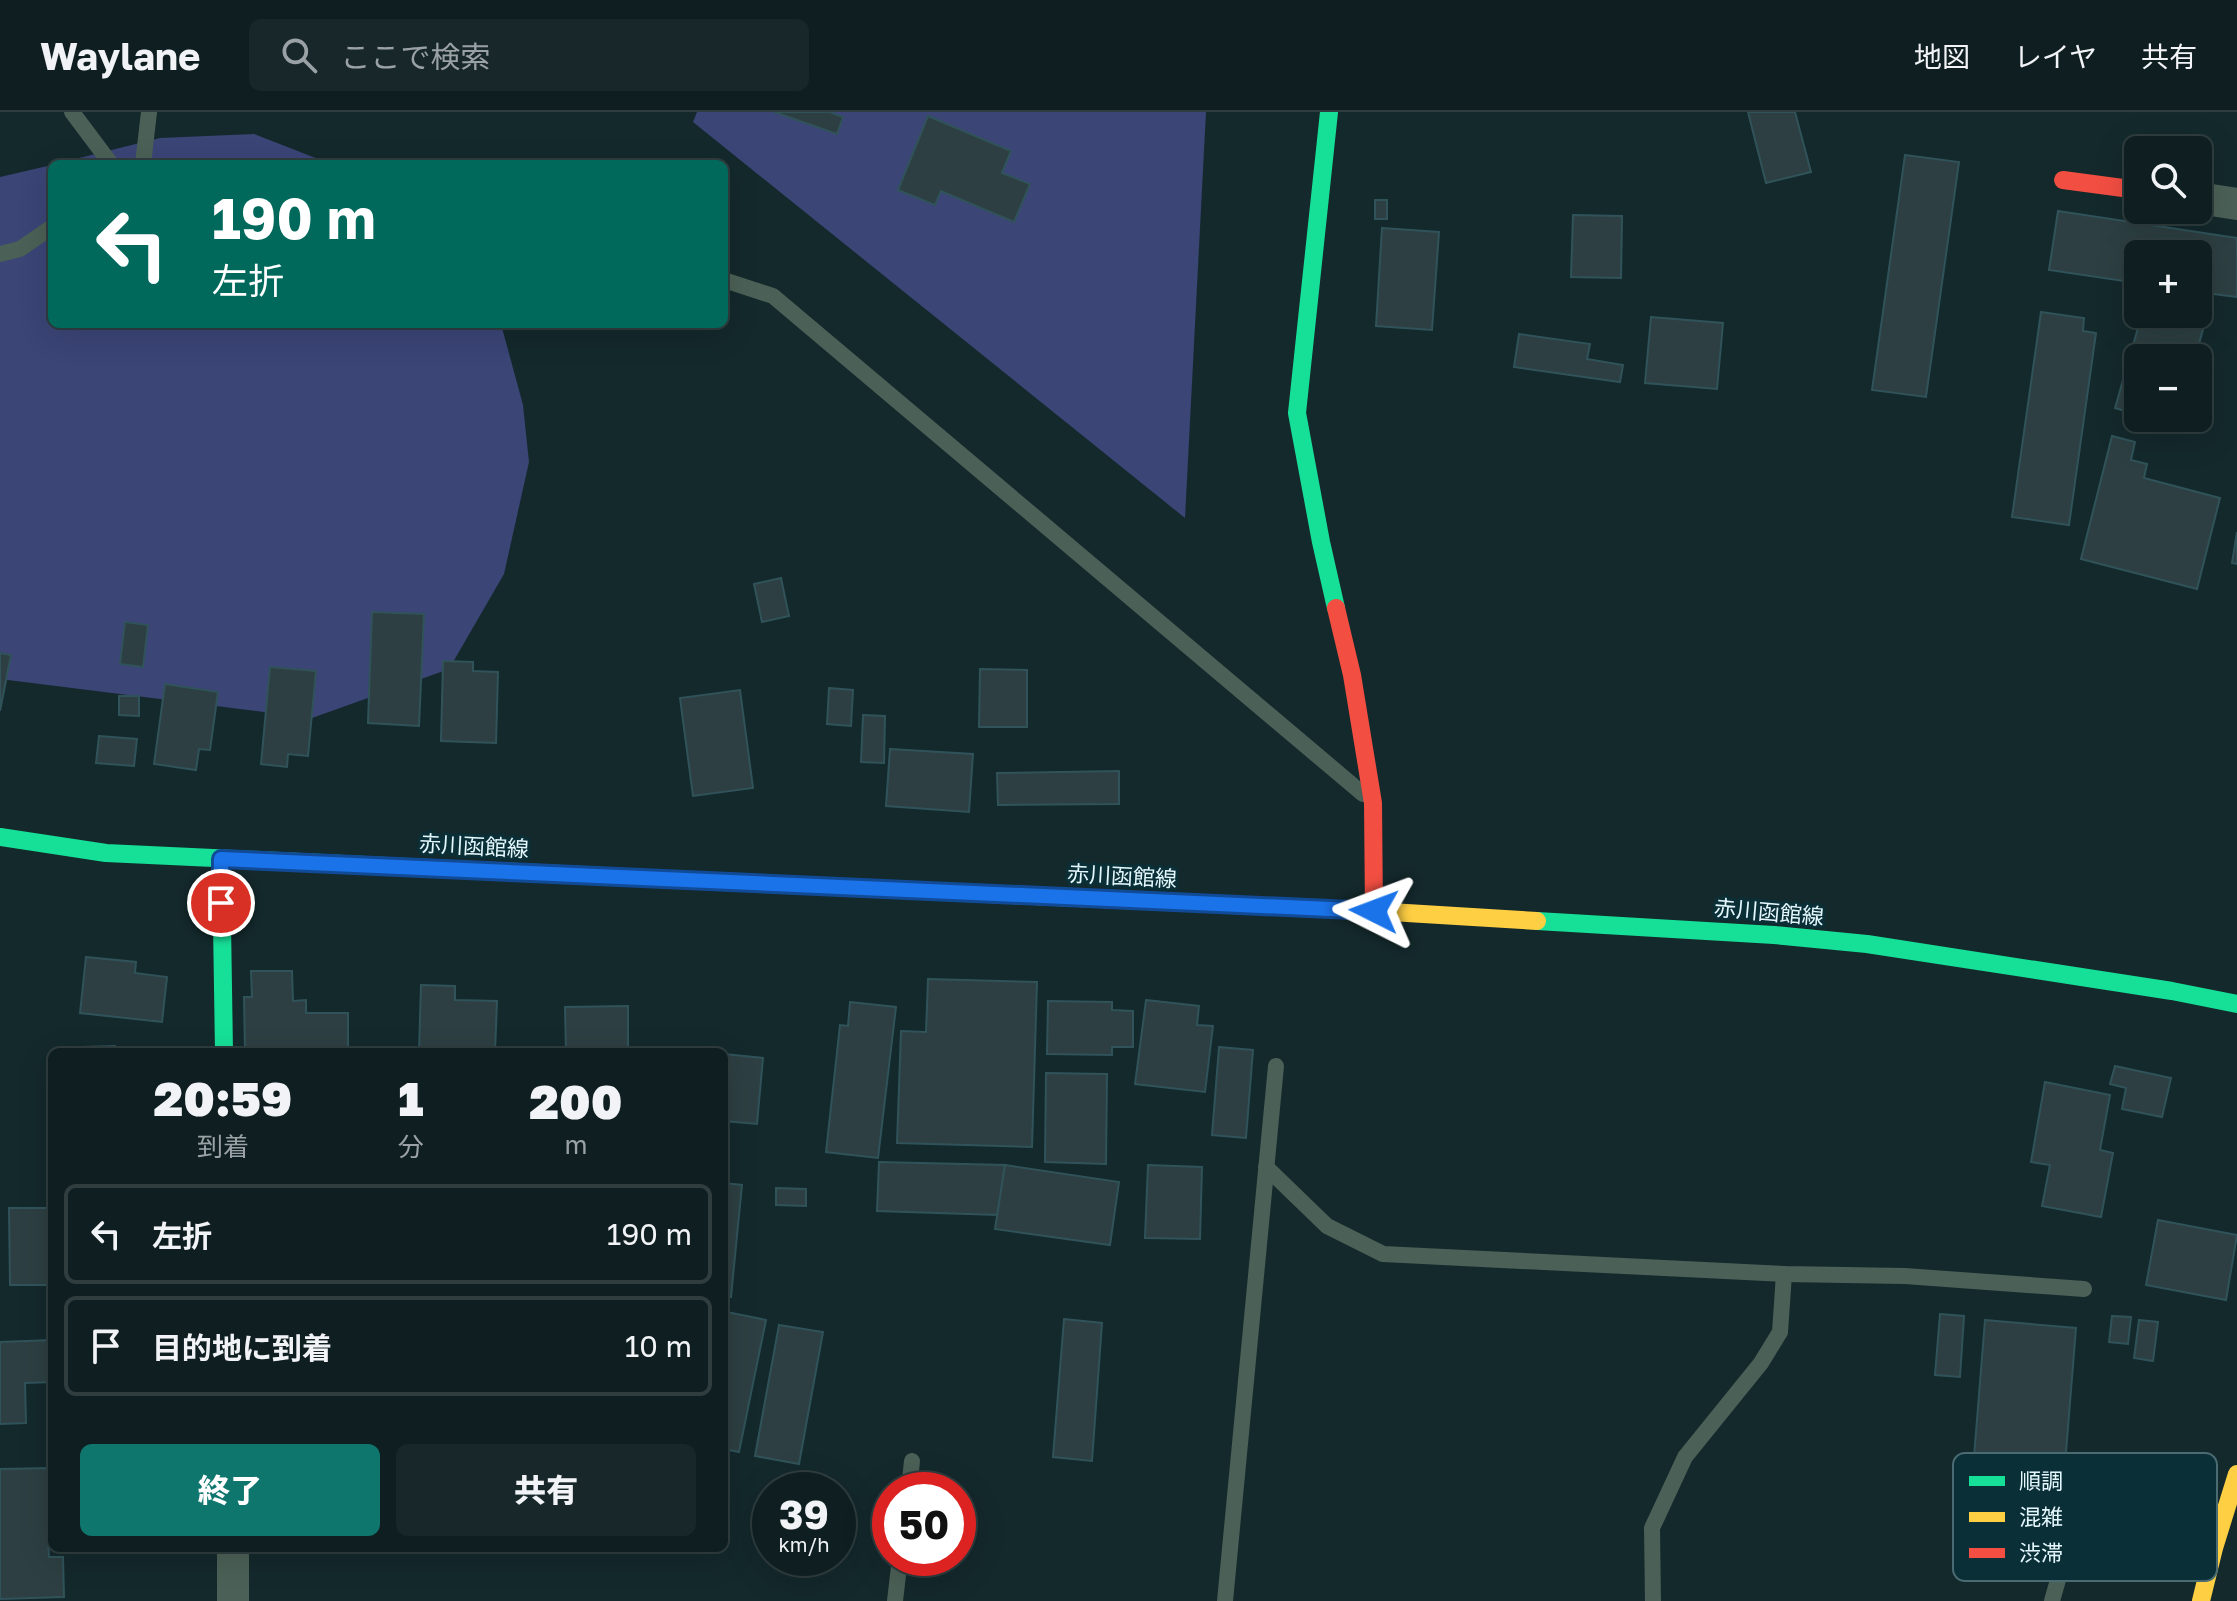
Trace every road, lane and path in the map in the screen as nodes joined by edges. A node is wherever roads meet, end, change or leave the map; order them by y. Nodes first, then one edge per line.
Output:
1 (72, 112) edge
2 (149, 112) edge
3 (1329, 112) edge
4 (108, 160) edge
5 (143, 160) edge
6 (2063, 180) dead end
7 (2124, 188) edge
8 (2212, 200) edge
9 (2237, 204) edge
10 (48, 230) edge
11 (0, 254) edge
12 (728, 281) edge
13 (1373, 803) junction
14 (0, 837) edge
15 (221, 859) junction
16 (1374, 911) junction
17 (2237, 1004) edge
18 (224, 1048) edge
19 (1276, 1066) dead end
20 (1266, 1167) junction
21 (1784, 1274) junction
22 (2084, 1289) dead end
23 (912, 1461) dead end
24 (911, 1472) edge
25 (2237, 1474) edge
26 (2217, 1538) edge
27 (233, 1552) edge
28 (898, 1576) edge
29 (2058, 1581) edge
30 (2206, 1581) edge
31 (233, 1601) edge
32 (895, 1601) edge
33 (1225, 1601) edge
34 (1653, 1601) edge
35 (2052, 1601) edge
36 (2201, 1601) edge

1 - 4 lane
2 - 5 lane
3 - 13 main road
6 - 7 main road
8 - 9 street
10 - 11 lane
12 - 13 lane
13 - 16 main road
14 - 15 main road, 赤川函館線
15 - 16 main road, 赤川函館線
15 - 18 main road
16 - 17 main road, 赤川函館線
19 - 20 lane
20 - 21 lane
20 - 33 lane
21 - 22 lane
21 - 34 lane
23 - 24 lane
25 - 26 main road
27 - 31 street
28 - 32 lane
29 - 35 lane
30 - 36 main road

